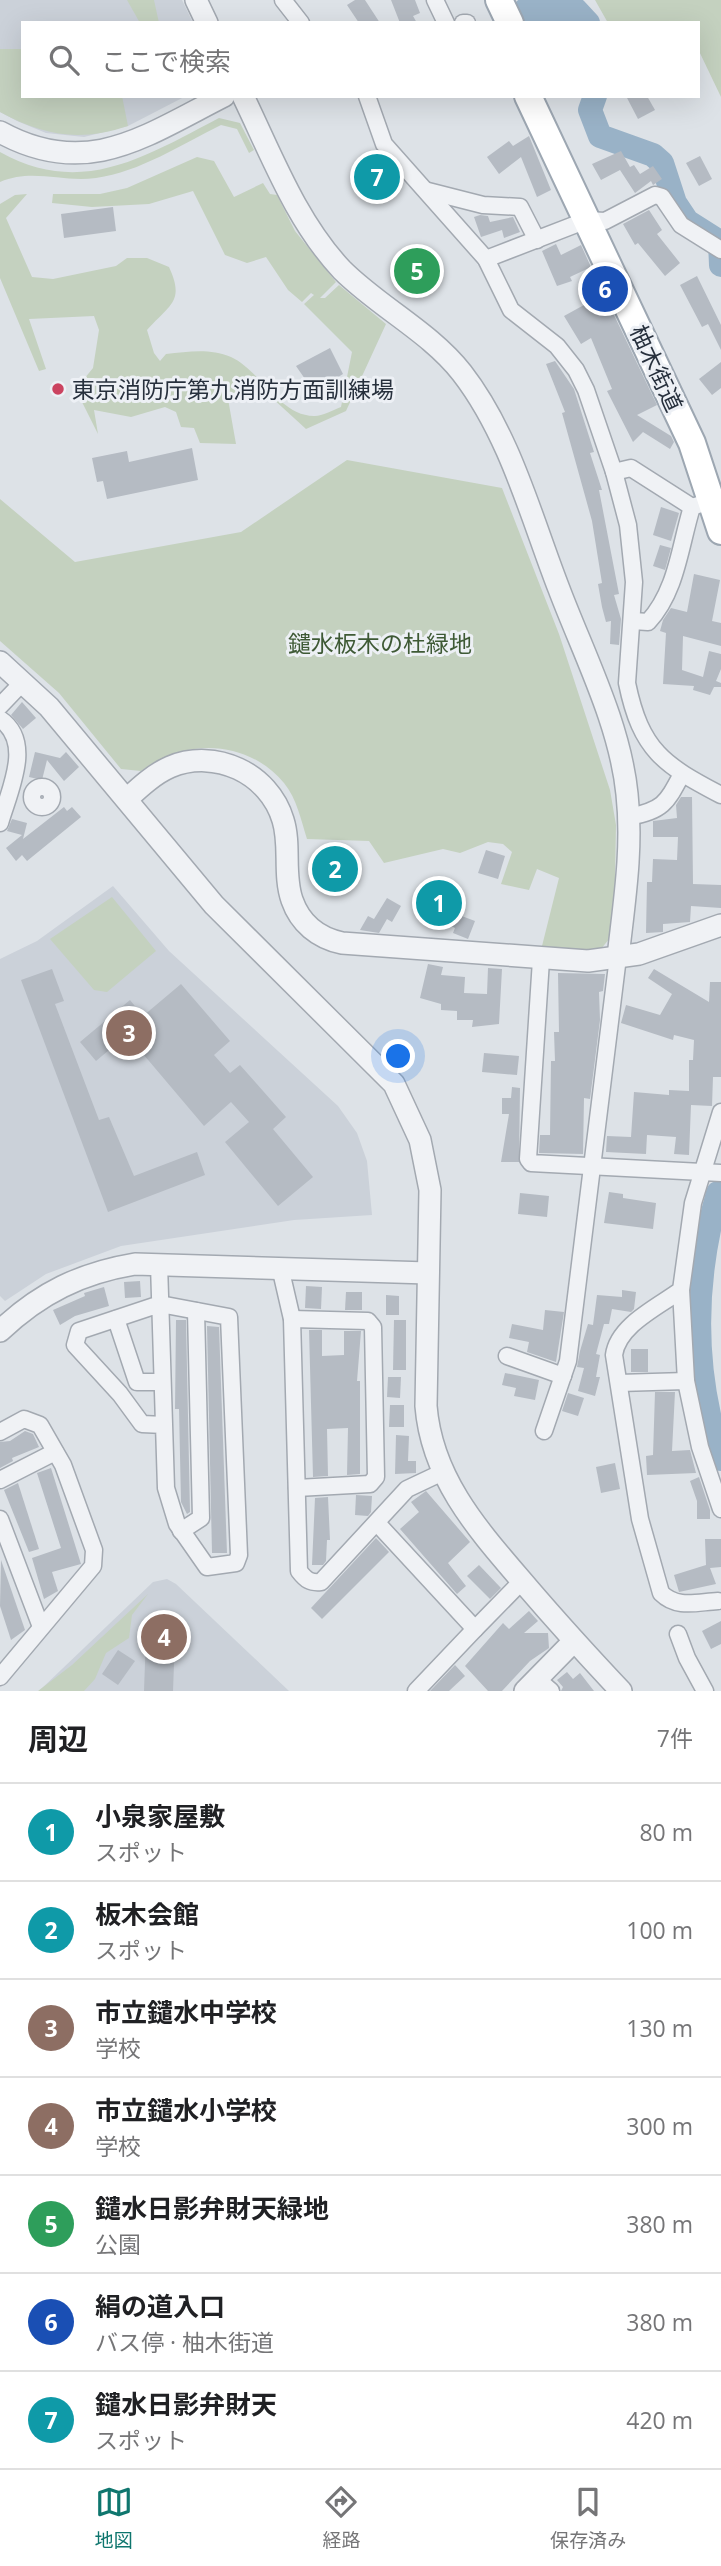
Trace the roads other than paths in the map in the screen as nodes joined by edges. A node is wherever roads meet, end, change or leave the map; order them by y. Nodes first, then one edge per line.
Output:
1 (196, 0) edge
2 (283, 0) edge
3 (435, 0) edge
4 (482, 0) edge
5 (499, 0) edge
6 (206, 21) edge
7 (299, 21) edge
8 (445, 21) edge
9 (492, 21) edge
10 (509, 21) edge
11 (220, 98) edge
12 (244, 98) edge
13 (368, 98) edge
14 (529, 98) edge
15 (546, 98) edge
16 (0, 132) edge
17 (428, 191) junction
18 (596, 220) junction
19 (537, 240) junction
20 (718, 248) edge
21 (486, 259) junction
22 (614, 472) junction
23 (711, 496) edge
24 (721, 531) edge
25 (633, 621) junction
26 (0, 662) edge
27 (23, 682) junction
28 (0, 706) edge
29 (0, 719) edge
30 (682, 774) junction
31 (9, 789) junction
32 (33, 795) dead end
33 (721, 795) edge
34 (127, 799) junction
35 (629, 817) junction
36 (0, 823) edge
37 (721, 925) edge
38 (618, 957) junction
39 (541, 960) junction
40 (721, 1112) edge
41 (591, 1168) junction
42 (711, 1173) edge
43 (159, 1264) junction
44 (281, 1267) junction
45 (428, 1273) junction
46 (681, 1290) junction
47 (160, 1304) junction
48 (196, 1311) junction
49 (116, 1319) junction
50 (292, 1319) junction
51 (0, 1331) edge
52 (507, 1356) dead end
53 (563, 1376) junction
54 (686, 1381) junction
55 (162, 1382) junction
56 (619, 1383) junction
57 (164, 1425) junction
58 (0, 1432) edge
59 (544, 1432) dead end
60 (55, 1452) junction
61 (443, 1472) junction
62 (0, 1480) edge
63 (297, 1488) junction
64 (721, 1509) edge
65 (0, 1519) edge
66 (377, 1523) junction
67 (181, 1531) junction
68 (522, 1581) junction
69 (718, 1601) dead end
70 (41, 1627) junction
71 (475, 1629) junction
72 (678, 1633) dead end
73 (574, 1641) junction
74 (0, 1677) edge
75 (538, 1687) edge
76 (416, 1691) edge
77 (621, 1691) edge
78 (705, 1691) edge

1 - 6 street
2 - 7 street
3 - 8 street
4 - 9 main road
5 - 10 main road
11 - 16 street
12 - 35 street
13 - 17 street
14 - 18 main road, 柚木街道
15 - 18 main road, 柚木街道
17 - 19 street
17 - 21 street
18 - 19 street
18 - 20 street
18 - 23 main road, 柚木街道
19 - 21 street
21 - 22 street
22 - 23 street
22 - 25 street
23 - 24 main road, 柚木街道
23 - 25 street
25 - 30 street
26 - 27 street
27 - 28 street
27 - 34 street
29 - 31 street
30 - 33 street
30 - 35 street
31 - 32 street
31 - 36 street
34 - 39 street
34 - 45 street
35 - 38 street
37 - 38 street
38 - 39 street
38 - 41 street
39 - 41 street
40 - 42 street
41 - 42 street
41 - 53 street
42 - 46 street
43 - 44 street
43 - 47 street
43 - 51 street
44 - 45 street
44 - 50 street
45 - 61 street
46 - 54 street
46 - 56 street
47 - 48 street
47 - 49 street
47 - 55 street
48 - 67 street
48 - 67 street
49 - 55 street
49 - 57 street
50 - 63 street
50 - 63 street
52 - 53 street
53 - 59 street
54 - 56 street
54 - 64 street
55 - 57 street
56 - 69 street
57 - 67 street
58 - 60 street
60 - 62 street
60 - 70 street
61 - 66 street
61 - 68 street
63 - 66 street
65 - 70 street
66 - 71 street
68 - 71 street
68 - 73 street
70 - 74 street
71 - 76 street
72 - 78 street
73 - 75 street
73 - 77 street

